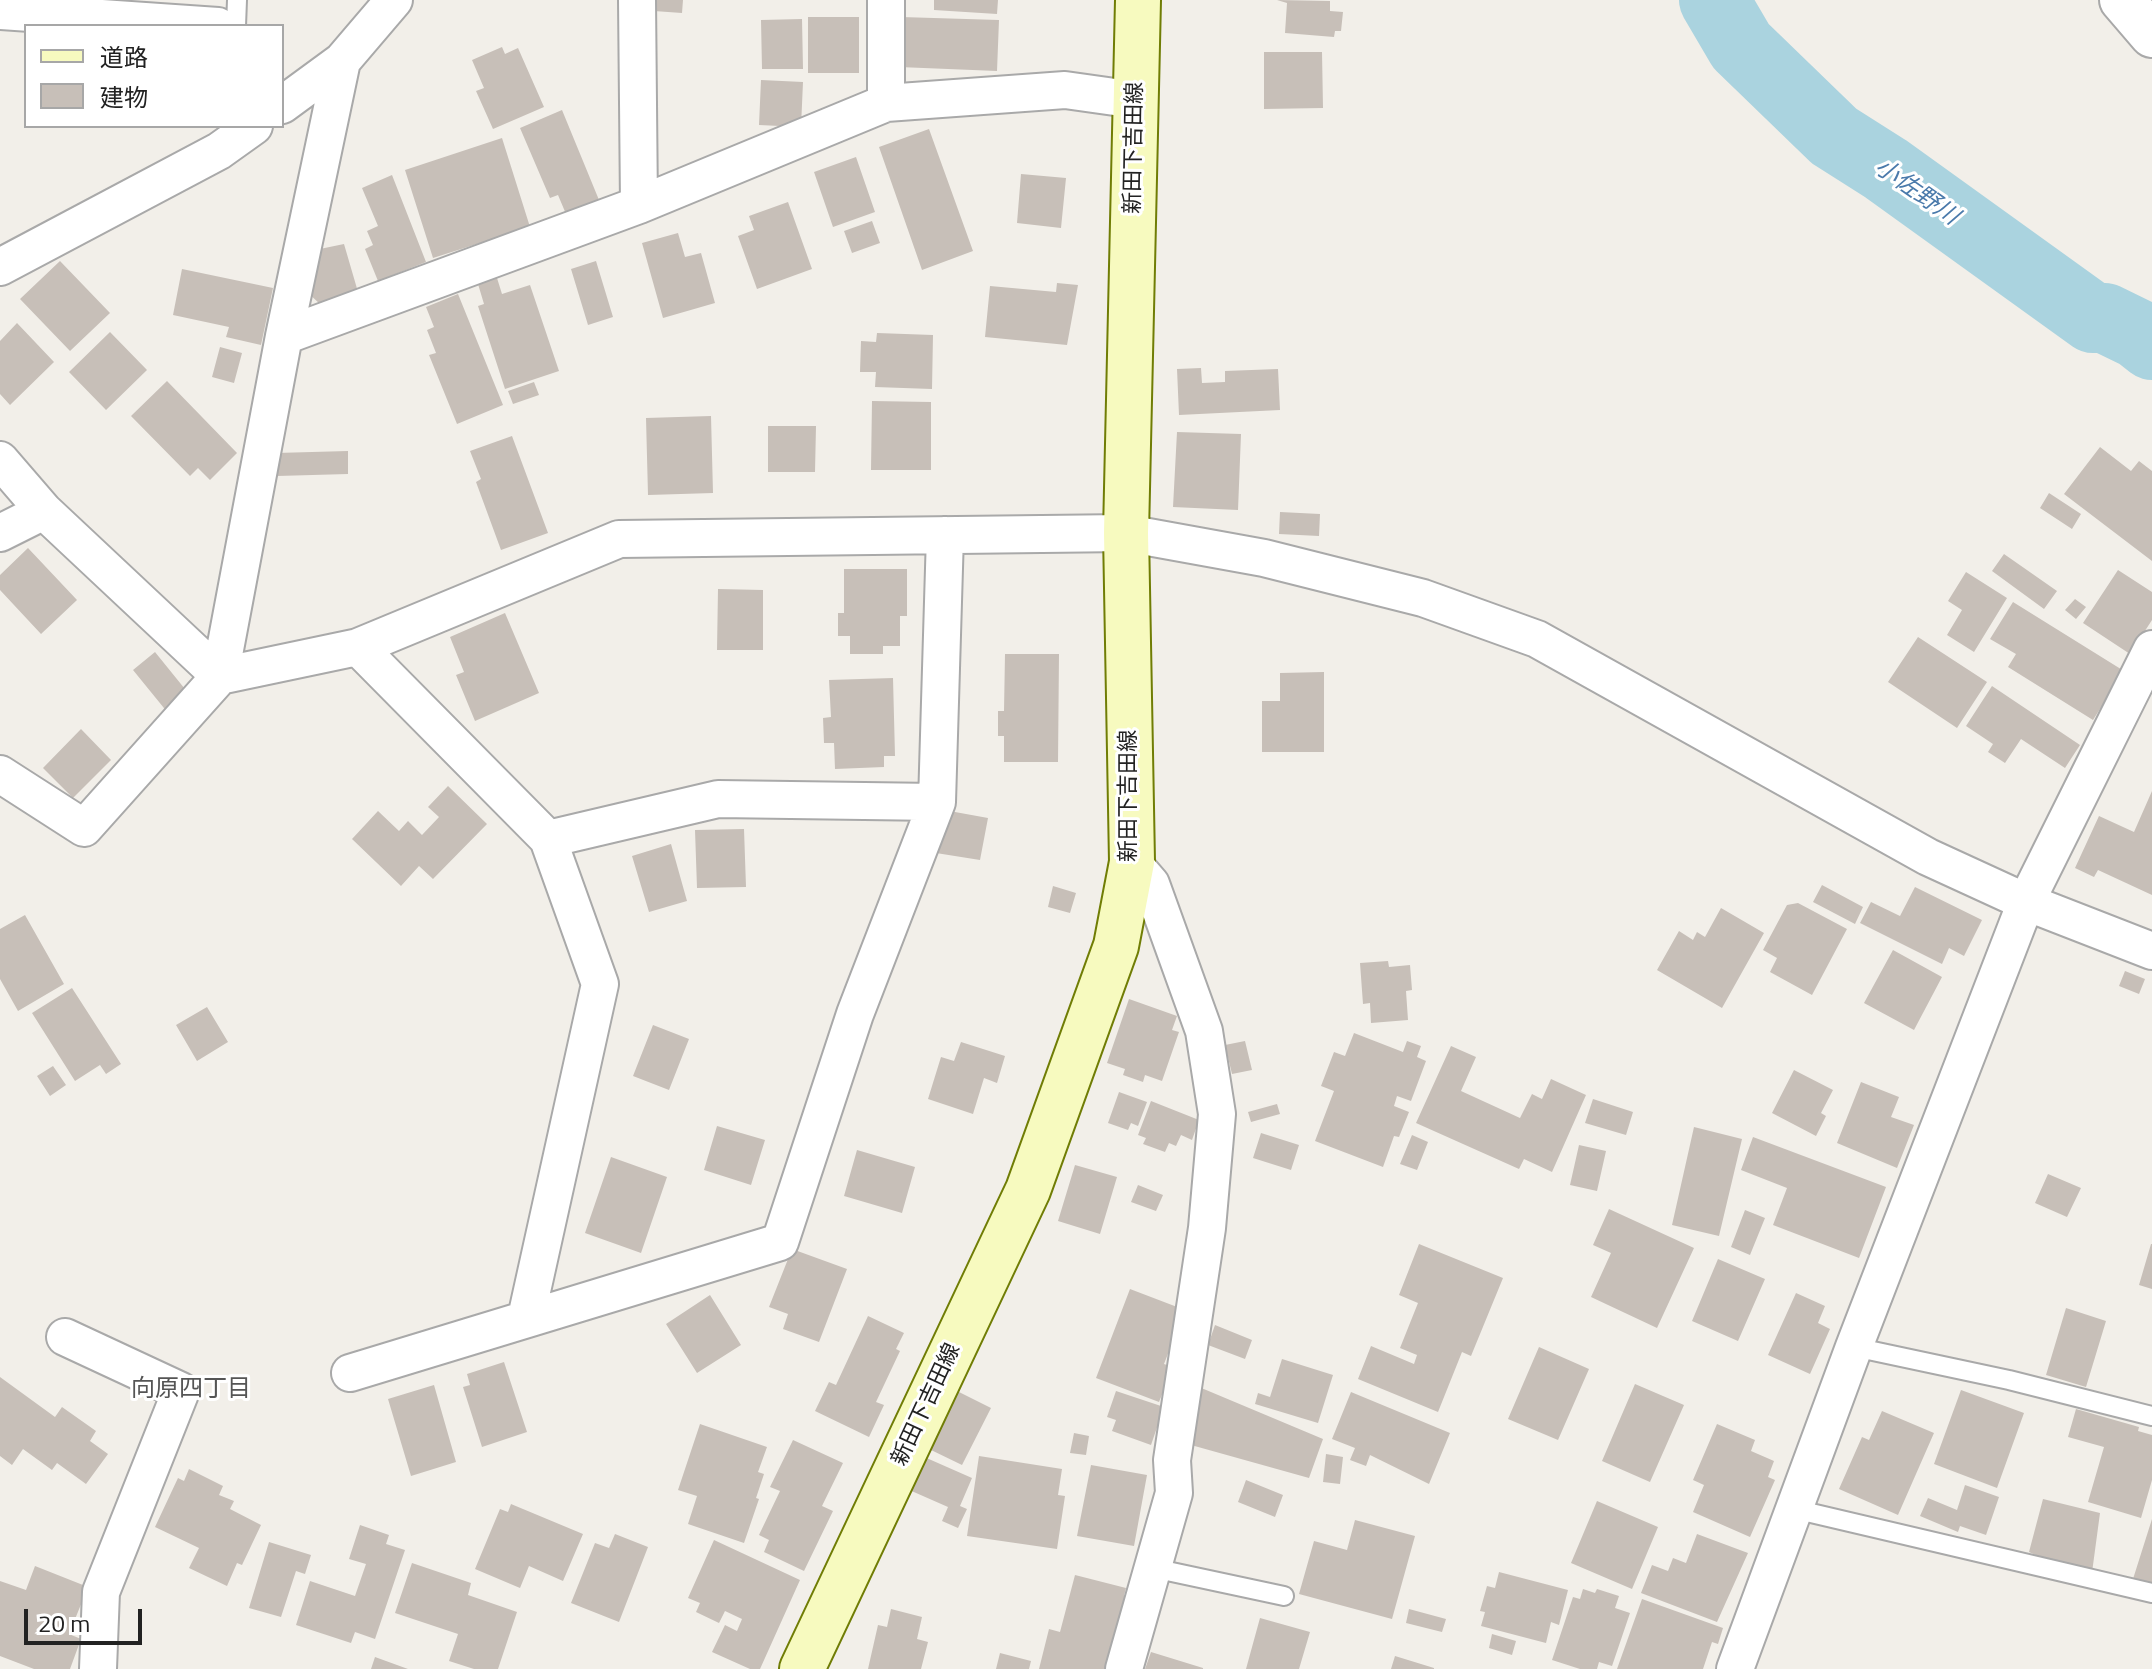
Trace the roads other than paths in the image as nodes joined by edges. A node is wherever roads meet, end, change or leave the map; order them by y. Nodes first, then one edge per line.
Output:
1 (237, 0) edge
2 (394, 0) edge
3 (637, 0) edge
4 (886, 0) edge
5 (1138, 0) edge
6 (2122, 0) edge
7 (0, 11) edge
8 (189, 24) edge
9 (236, 24) edge
10 (2152, 35) edge
11 (342, 61) junction
12 (1136, 100) junction
13 (886, 103) junction
14 (284, 104) edge
15 (249, 128) edge
16 (221, 139) edge
17 (639, 205) junction
18 (0, 267) edge
19 (284, 336) junction
20 (0, 460) edge
21 (44, 511) junction
22 (0, 533) edge
23 (1126, 533) junction
24 (945, 535) junction
25 (358, 647) junction
26 (2152, 649) edge
27 (220, 676) junction
28 (0, 774) edge
29 (937, 802) junction
30 (548, 839) junction
31 (1132, 862) junction
32 (2026, 902) junction
33 (2152, 951) edge
34 (526, 1318) junction
35 (65, 1337) dead end
36 (1854, 1347) junction
37 (350, 1373) dead end
38 (2152, 1416) edge
39 (1794, 1509) junction
40 (1153, 1568) junction
41 (2152, 1593) edge
42 (1284, 1596) dead end
43 (98, 1669) edge
44 (802, 1669) edge
45 (1124, 1669) edge
46 (1735, 1669) edge

1 - 9 lane
2 - 11 street
3 - 17 street
4 - 13 street
5 - 12 main road, 新田下吉田線
6 - 10 street
7 - 8 street
11 - 14 street
11 - 19 street
12 - 13 street
12 - 23 main road, 新田下吉田線
13 - 17 street
15 - 16 street
16 - 18 street
17 - 19 street
19 - 27 street
20 - 21 street
21 - 22 street
21 - 27 street
23 - 24 street
23 - 31 main road, 新田下吉田線
23 - 32 street
24 - 25 street
24 - 29 street
25 - 27 street
25 - 30 street
26 - 32 street
27 - 28 street
29 - 30 street
29 - 34 street
30 - 34 street
31 - 40 street
31 - 44 main road, 新田下吉田線
32 - 33 street
32 - 36 street
34 - 37 street
35 - 43 street
36 - 38 lane
36 - 39 street
39 - 41 lane
39 - 46 street
40 - 42 lane
40 - 45 street

